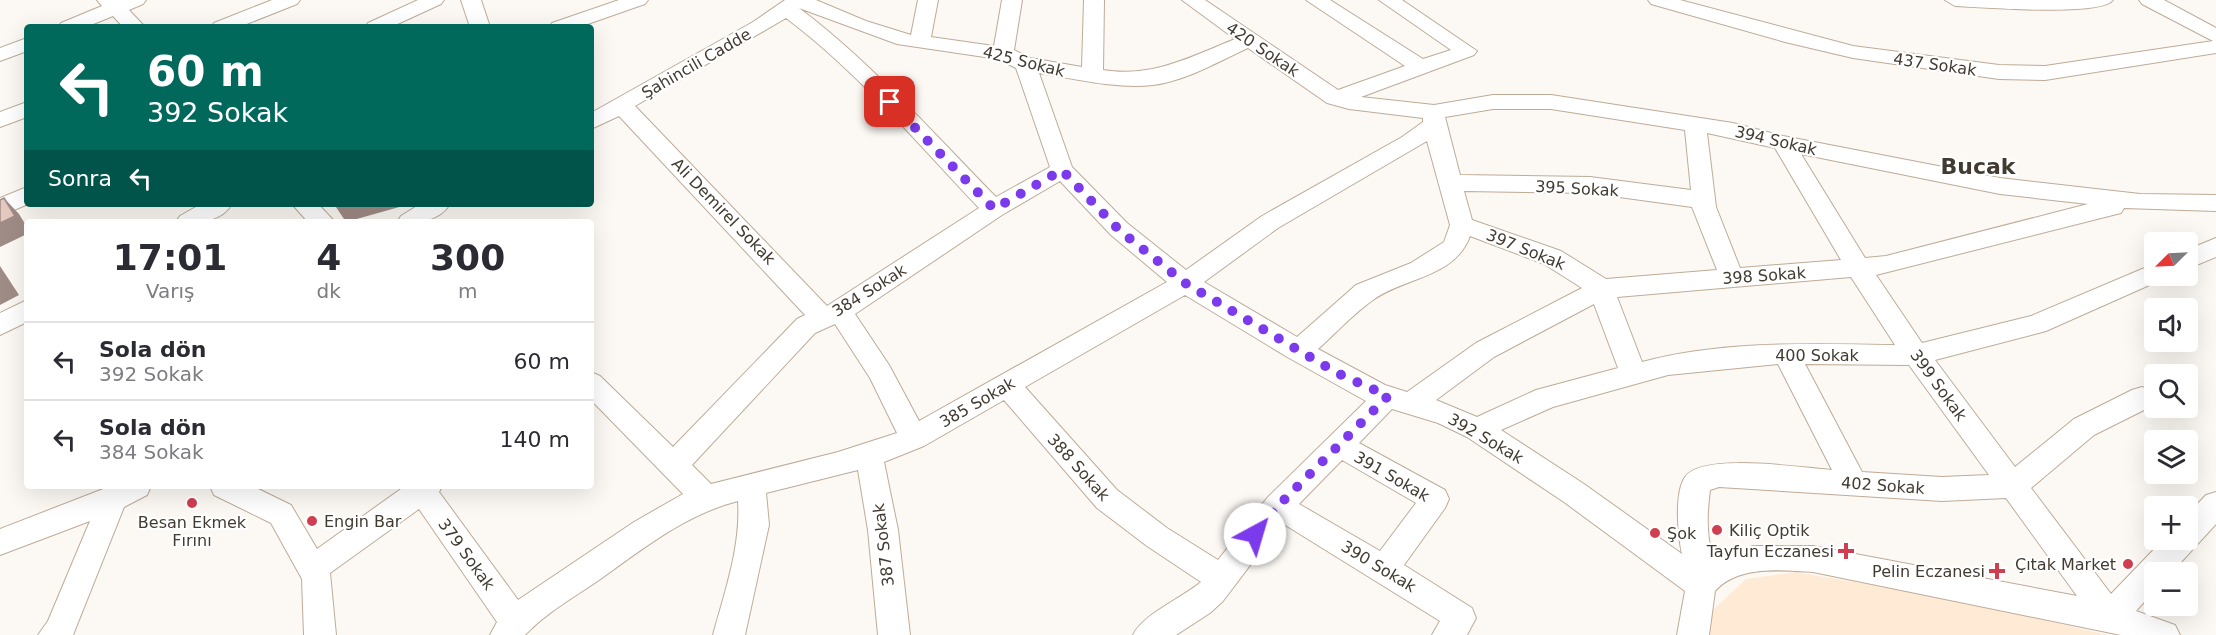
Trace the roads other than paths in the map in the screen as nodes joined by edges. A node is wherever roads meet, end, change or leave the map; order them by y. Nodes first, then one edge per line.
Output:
1 (136, 0) edge
2 (290, 0) edge
3 (434, 0) edge
4 (471, 0) edge
5 (638, 0) edge
6 (928, 0) edge
7 (1012, 0) edge
8 (1094, 0) edge
9 (1192, 0) edge
10 (1316, 0) edge
11 (1389, 0) edge
12 (1658, 0) edge
13 (1955, 0) edge
14 (2103, 0) edge
15 (2149, 0) edge
16 (111, 4) edge
17 (790, 4) edge
18 (1707, 7) edge
19 (74, 24) edge
20 (132, 24) edge
21 (230, 24) edge
22 (382, 24) edge
23 (479, 24) edge
24 (568, 24) edge
25 (2216, 36) edge
26 (1250, 40) junction
27 (920, 41) junction
28 (24, 45) edge
29 (2216, 47) edge
30 (1003, 52) junction
31 (0, 55) edge
32 (1025, 64) junction
33 (1422, 68) junction
34 (1092, 75) junction
35 (1335, 98) junction
36 (622, 106) junction
37 (24, 110) edge
38 (1434, 118) junction
39 (0, 120) edge
40 (594, 120) edge
41 (1695, 123) junction
42 (1783, 143) junction
43 (1062, 170) junction
44 (1450, 183) junction
45 (24, 196) edge
46 (1703, 200) junction
47 (2140, 202) junction
48 (2216, 203) edge
49 (215, 207) edge
50 (307, 207) edge
51 (0, 208) edge
52 (994, 209) junction
53 (193, 219) edge
54 (320, 219) edge
55 (1462, 225) junction
56 (2216, 247) edge
57 (2198, 255) edge
58 (1859, 269) junction
59 (1732, 277) junction
60 (2144, 277) edge
61 (1185, 283) junction
62 (1601, 290) junction
63 (24, 312) edge
64 (832, 315) junction
65 (0, 325) edge
66 (1298, 351) junction
67 (1786, 354) junction
68 (1916, 355) junction
69 (1633, 374) junction
70 (1006, 385) junction
71 (594, 386) edge
72 (2142, 398) dead end
73 (1400, 399) junction
74 (1477, 429) junction
75 (914, 438) junction
76 (1339, 445) junction
77 (869, 456) junction
78 (674, 465) junction
79 (1853, 482) junction
80 (751, 485) junction
81 (2013, 486) junction
82 (230, 489) edge
83 (420, 489) edge
84 (424, 489) edge
85 (125, 493) edge
86 (706, 498) junction
87 (2216, 504) edge
88 (1278, 506) junction
89 (2198, 523) edge
90 (0, 542) edge
91 (2173, 550) edge
92 (313, 568) junction
93 (1384, 569) junction
94 (1221, 578) junction
95 (1704, 582) junction
96 (2110, 617) junction
97 (511, 628) edge
98 (54, 635) edge
99 (320, 635) edge
100 (729, 635) edge
101 (894, 635) edge
102 (1149, 635) edge
103 (1449, 635) edge
104 (1693, 635) edge
105 (2164, 635) edge

1 - 16 street
2 - 21 street
3 - 22 street
4 - 23 street
5 - 24 street
6 - 27 street
7 - 30 street
8 - 34 street
9 - 26 street, 420 Sokak
10 - 33 street
11 - 33 street
12 - 18 street, 437 Sokak
13 - 14 street
15 - 25 street
16 - 19 street
16 - 20 street
17 - 27 street, 425 Sokak
17 - 36 street, Şahincili Cadde
17 - 52 street
18 - 29 street, 437 Sokak
26 - 34 street, 425 Sokak
26 - 35 street, 420 Sokak
27 - 30 street, 425 Sokak
28 - 31 street
30 - 32 street, 425 Sokak
32 - 34 street, 425 Sokak
32 - 43 street, 392 Sokak
33 - 35 street
35 - 38 street, 394 Sokak
36 - 40 street, Şahincili Cadde
36 - 64 street, Ali Demirel Sokak
37 - 39 street
38 - 41 street, 394 Sokak
38 - 44 street
38 - 61 street, 385 Sokak
41 - 42 street, 394 Sokak
41 - 46 street
42 - 47 street, 394 Sokak
42 - 58 street, 399 Sokak
43 - 52 street, 384 Sokak
43 - 61 street, 392 Sokak
44 - 46 street, 395 Sokak
44 - 55 street
45 - 51 street
46 - 59 street
47 - 48 street, 394 Sokak
47 - 58 street, 398 Sokak
49 - 53 street
50 - 54 street
52 - 64 street, 384 Sokak
55 - 62 street, 397 Sokak
55 - 66 street
56 - 57 street
58 - 59 street, 398 Sokak
58 - 68 street, 399 Sokak
59 - 62 street, 398 Sokak
60 - 68 street, 400 Sokak
61 - 66 street, 392 Sokak
61 - 70 street, 385 Sokak
62 - 69 street
62 - 73 street, 398 Sokak
63 - 65 street
64 - 75 street
64 - 78 street, 384 Sokak
66 - 73 street, 392 Sokak
67 - 68 street, 400 Sokak
67 - 69 street, 400 Sokak
67 - 79 street
68 - 81 street, 399 Sokak
69 - 74 street, 400 Sokak
70 - 75 street, 385 Sokak
70 - 94 street, 388 Sokak
71 - 78 street
72 - 81 street
73 - 74 street, 392 Sokak
73 - 76 street, 398 Sokak
74 - 95 street, 392 Sokak
75 - 77 street, 385 Sokak
76 - 88 street, 398 Sokak
76 - 93 street, 391 Sokak
77 - 80 street, 385 Sokak
77 - 101 street, 387 Sokak
78 - 86 street
79 - 81 street, 402 Sokak
79 - 95 street, 402 Sokak
80 - 86 street, 385 Sokak
80 - 100 street
81 - 96 street, 399 Sokak
82 - 92 street
83 - 92 street
84 - 97 street, 379 Sokak
85 - 90 street
85 - 98 street
86 - 97 street, 385 Sokak
87 - 89 street
88 - 93 street, 390 Sokak
88 - 94 street, 398 Sokak
91 - 96 street
92 - 99 street
93 - 103 street, 390 Sokak
94 - 102 street, 398 Sokak
95 - 96 street
95 - 104 street
96 - 105 street

